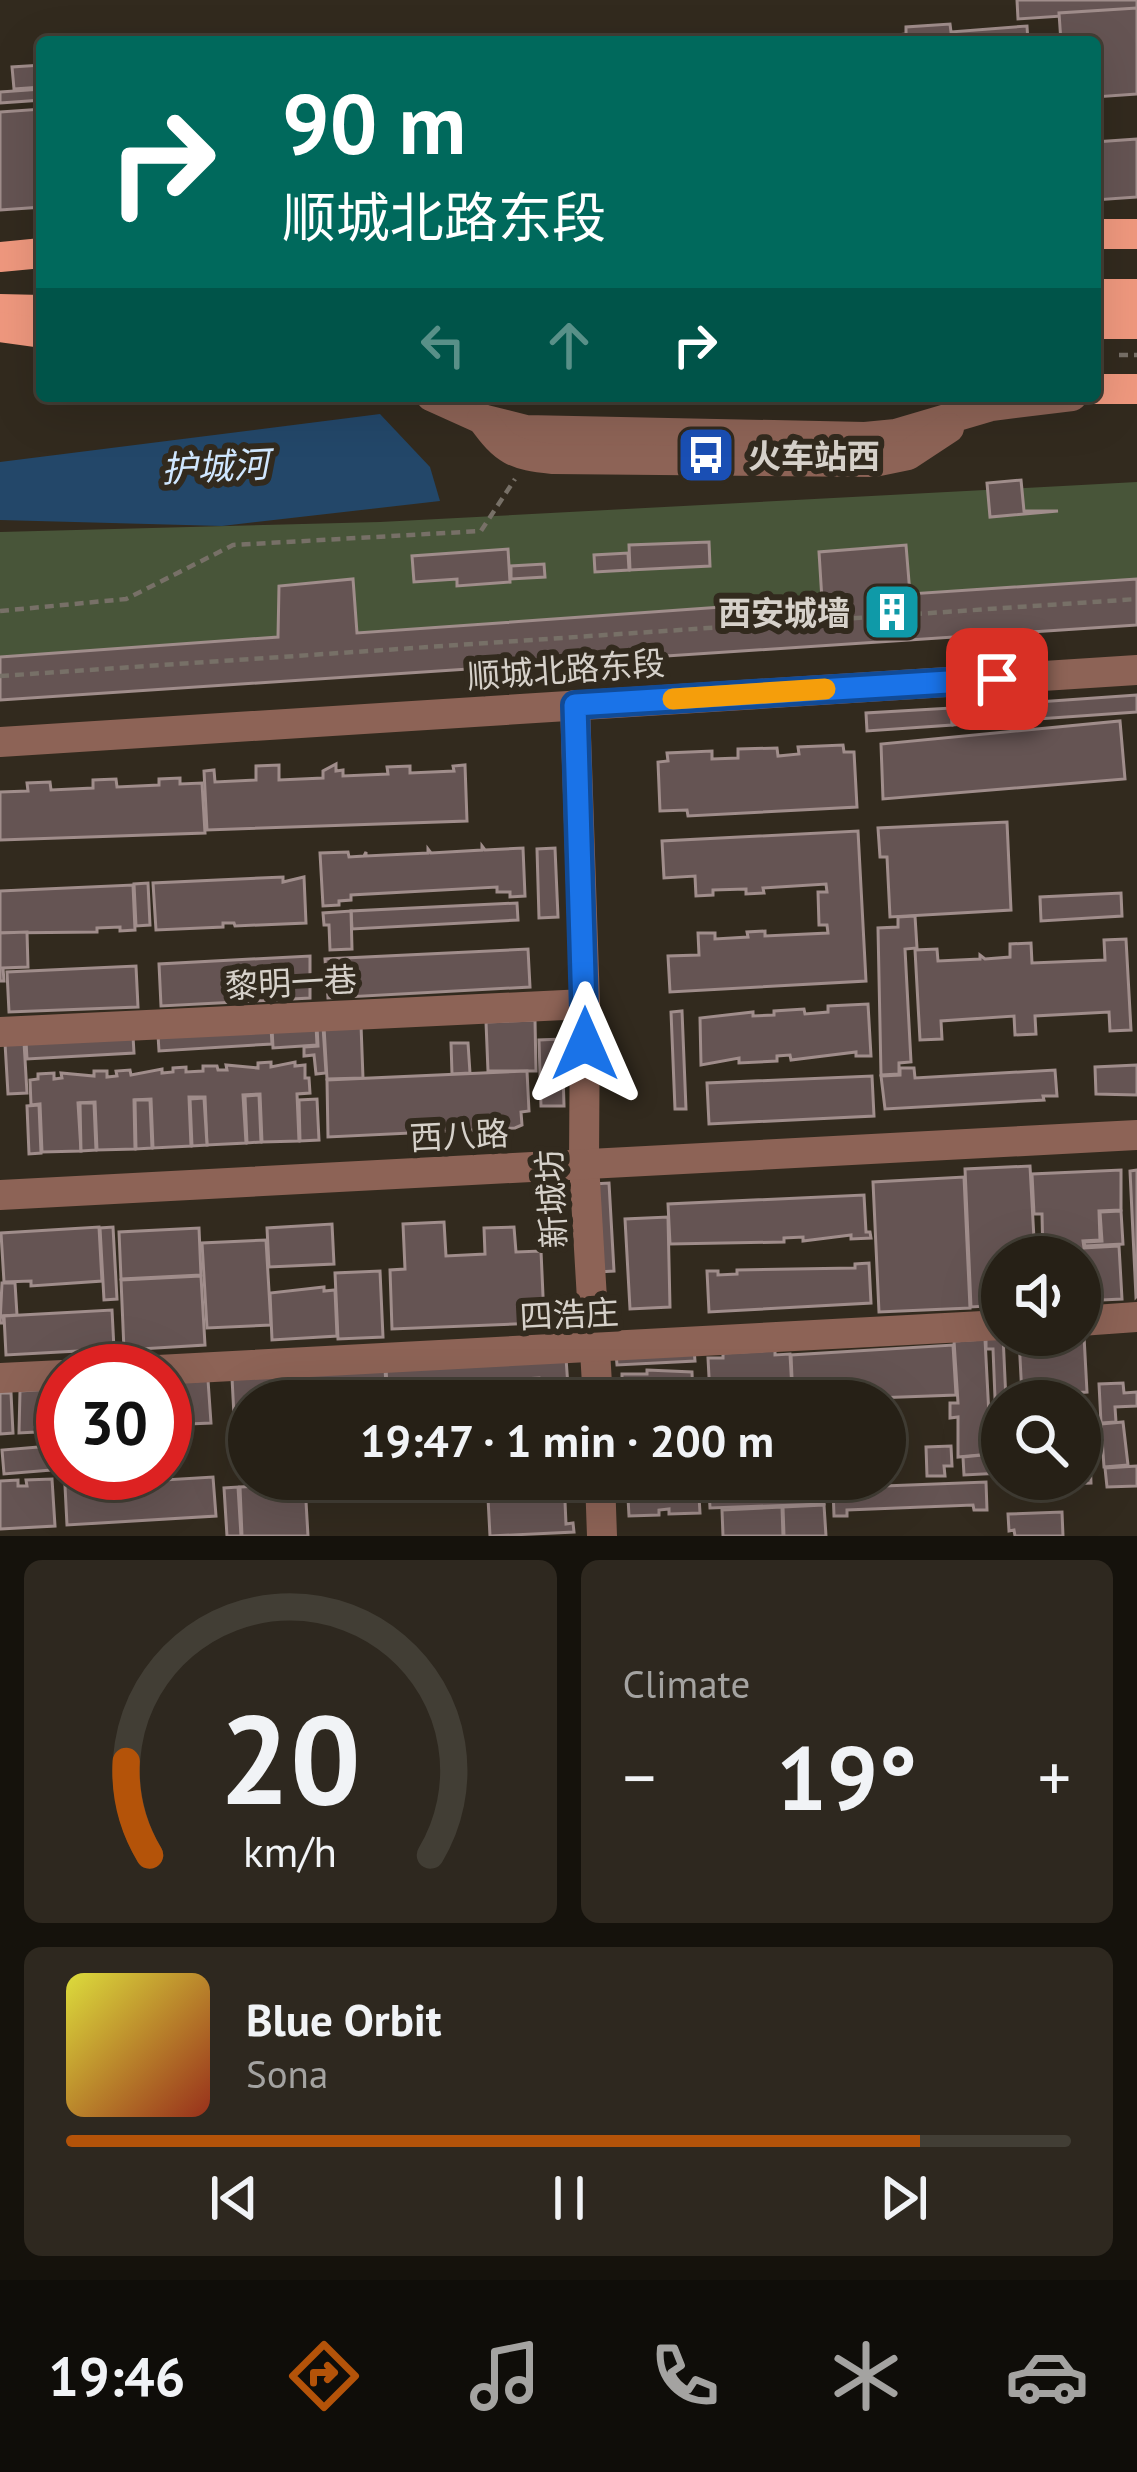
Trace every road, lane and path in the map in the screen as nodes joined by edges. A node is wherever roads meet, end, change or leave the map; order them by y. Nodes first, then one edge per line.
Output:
1 (1101, 234) edge
2 (1137, 234) edge
3 (0, 244) edge
4 (36, 244) edge
5 (36, 254) edge
6 (0, 257) edge
7 (0, 274) edge
8 (36, 274) edge
9 (1101, 294) edge
10 (1137, 294) edge
11 (0, 309) edge
12 (36, 310) edge
13 (1101, 324) edge
14 (1137, 324) edge
15 (0, 327) edge
16 (36, 332) edge
17 (1134, 389) edge
18 (1101, 391) edge
19 (444, 402) edge
20 (1032, 402) edge
21 (515, 479) dead end
22 (1137, 599) edge
23 (0, 610) edge
24 (1137, 670) edge
25 (0, 676) edge
26 (575, 705) junction
27 (0, 742) edge
28 (585, 1004) junction
29 (0, 1032) edge
30 (1137, 1135) edge
31 (584, 1164) junction
32 (0, 1195) edge
33 (1137, 1317) edge
34 (1101, 1320) edge
35 (981, 1326) edge
36 (596, 1349) junction
37 (192, 1368) edge
38 (36, 1376) edge
39 (0, 1378) edge
40 (597, 1380) edge
41 (601, 1500) edge
42 (602, 1536) edge

1 - 2 main road
3 - 4 street
5 - 6 main road
7 - 8 main road
9 - 10 main road
11 - 12 main road
13 - 14 main road
15 - 16 main road
17 - 18 main road
19 - 20 street
21 - 23 path
22 - 25 path
24 - 26 street, 顺城北路东段
26 - 27 street, 顺城北路东段
26 - 28 street, 新城坊
28 - 29 street, 黎明一巷
28 - 31 street, 新城坊
30 - 31 street, 西八路
31 - 32 street, 西八路
31 - 36 street, 新城坊
33 - 34 street
35 - 36 street, 四浩庄
36 - 37 street, 四浩庄
36 - 40 street, 新城坊
38 - 39 street
41 - 42 street

